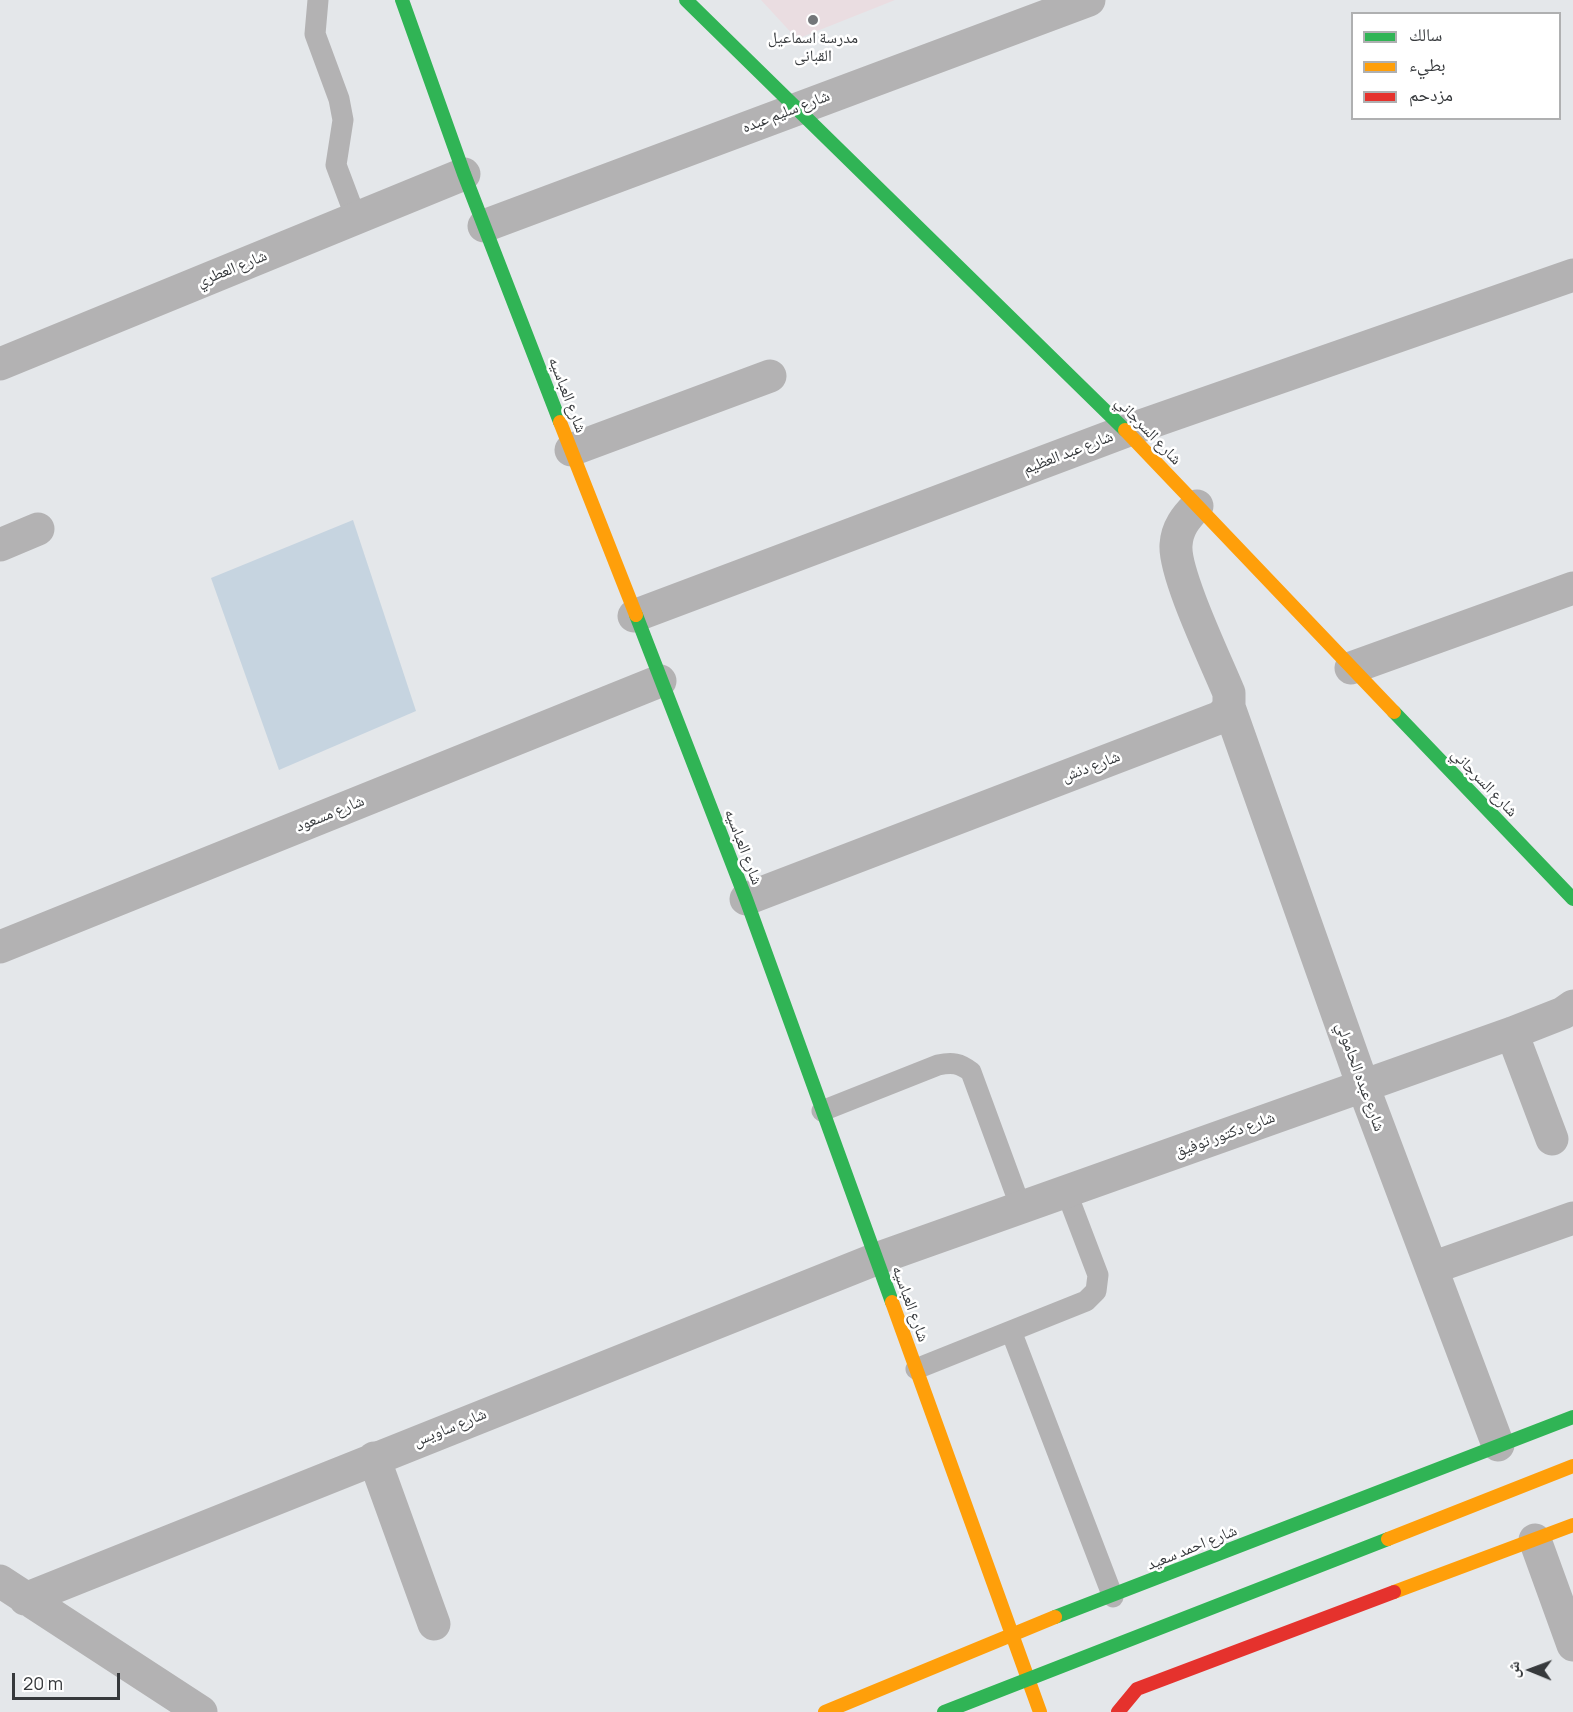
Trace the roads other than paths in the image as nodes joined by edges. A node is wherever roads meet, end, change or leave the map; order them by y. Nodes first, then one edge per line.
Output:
1 (318, 0) edge
2 (402, 0) edge
3 (686, 0) edge
4 (1089, 0) edge
5 (798, 108) junction
6 (464, 174) junction
7 (356, 218) junction
8 (483, 226) junction
9 (1573, 274) edge
10 (0, 364) edge
11 (770, 376) dead end
12 (1126, 431) junction
13 (570, 450) junction
14 (1197, 506) junction
15 (38, 529) dead end
16 (0, 545) edge
17 (1573, 588) edge
18 (634, 616) junction
19 (1351, 668) junction
20 (660, 681) junction
21 (1229, 707) junction
22 (1565, 879) edge
23 (1573, 899) edge
24 (746, 900) junction
25 (6, 935) edge
26 (1573, 1006) edge
27 (1512, 1032) junction
28 (1363, 1086) junction
29 (822, 1111) junction
30 (1552, 1139) dead end
31 (1066, 1191) junction
32 (1021, 1208) junction
33 (1573, 1218) edge
34 (876, 1259) junction
35 (1432, 1268) junction
36 (1011, 1331) junction
37 (916, 1368) junction
38 (1573, 1417) edge
39 (1498, 1445) junction
40 (374, 1458) junction
41 (1573, 1466) edge
42 (1573, 1525) edge
43 (1535, 1539) junction
44 (12, 1590) edge
45 (1113, 1597) junction
46 (434, 1624) dead end
47 (1011, 1634) junction
48 (1573, 1645) edge
49 (1046, 1695) dead end
50 (1024, 1703) dead end
51 (201, 1712) edge
52 (825, 1712) edge
53 (944, 1712) edge
54 (1040, 1712) edge
55 (1118, 1712) edge

1 - 7 lane
2 - 6 main road, شارع العباسيه
3 - 5 main road, شارع السرجاني
4 - 5 street, شارع سليم عبده
5 - 8 street, شارع سليم عبده
5 - 12 main road, شارع السرجاني
6 - 7 street, شارع العطري
6 - 8 main road, شارع العباسيه
7 - 10 street, شارع العطري
8 - 13 main road, شارع العباسيه
9 - 12 street, شارع عبد العظيم
11 - 13 street
12 - 14 main road, شارع السرجاني
12 - 18 street, شارع عبد العظيم
13 - 18 main road, شارع العباسيه
14 - 19 main road, شارع السرجاني
14 - 21 street
15 - 16 street
17 - 19 street
18 - 20 main road, شارع العباسيه
19 - 22 main road, شارع السرجاني
20 - 24 main road, شارع العباسيه
20 - 25 street, شارع مسعود
21 - 24 street, شارع دنش
21 - 28 street, شارع عبده الحامولي
22 - 23 main road, شارع السرجاني
24 - 29 main road, شارع العباسيه
26 - 27 street, شارع دكتور توفيق
27 - 28 street, شارع دكتور توفيق
27 - 30 street
28 - 31 street, شارع دكتور توفيق
28 - 35 street, شارع عبده الحامولي
29 - 32 lane
29 - 34 main road, شارع العباسيه
31 - 32 street, شارع دكتور توفيق
31 - 36 lane
32 - 34 street, شارع دكتور توفيق
33 - 35 street
34 - 37 main road, شارع العباسيه
34 - 40 street, شارع ساويس
35 - 39 street, شارع عبده الحامولي
36 - 37 lane
36 - 45 lane
37 - 47 main road, شارع العباسيه
38 - 39 main road, شارع احمد سعيد
39 - 45 main road, شارع احمد سعيد
40 - 44 street, شارع ساويس
40 - 46 street
41 - 53 main road, bridge
42 - 43 main road
43 - 48 street
43 - 55 main road
44 - 51 street
45 - 47 main road, شارع احمد سعيد
47 - 52 main road, شارع احمد سعيد
47 - 54 main road, شارع العباسيه
49 - 50 main road

